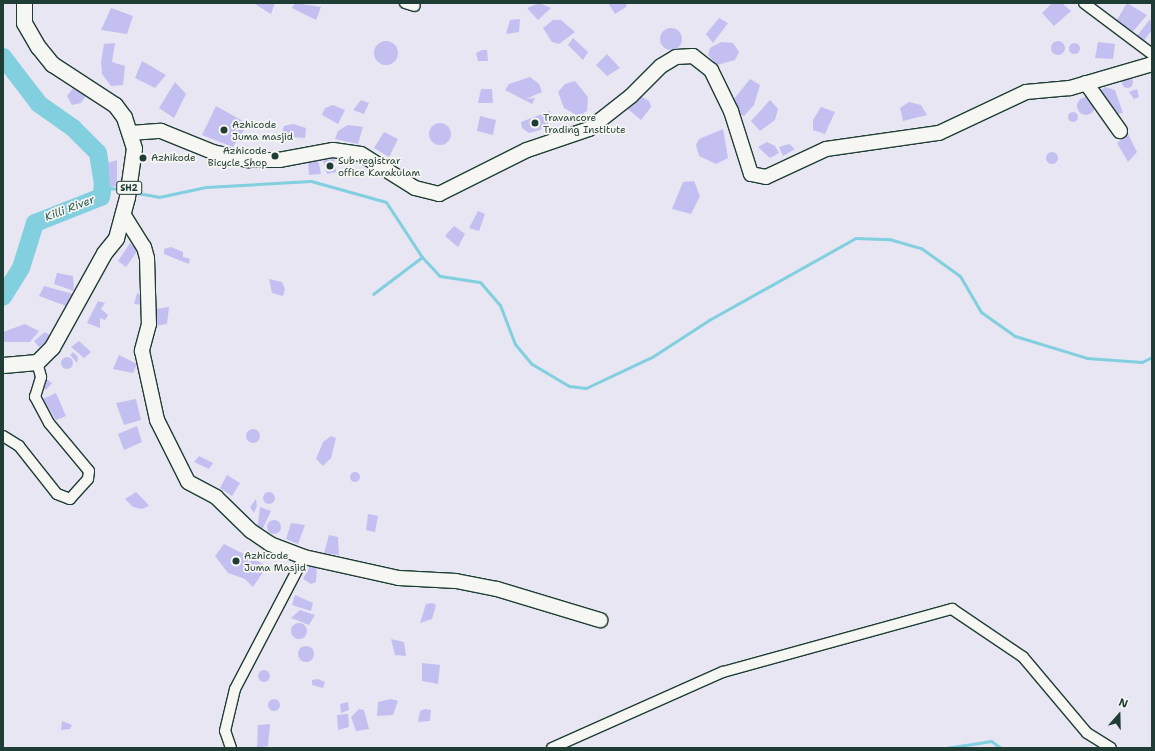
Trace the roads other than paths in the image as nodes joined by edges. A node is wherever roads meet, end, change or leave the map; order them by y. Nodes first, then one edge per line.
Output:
1 (24, 3) edge
2 (405, 3) edge
3 (1084, 3) edge
4 (415, 6) dead end
5 (1152, 54) edge
6 (1152, 64) edge
7 (1086, 83) junction
8 (130, 132) junction
9 (1120, 132) dead end
10 (123, 214) junction
11 (37, 362) junction
12 (3, 365) edge
13 (3, 436) edge
14 (304, 557) junction
15 (600, 620) dead end
16 (231, 748) edge
17 (552, 748) edge
18 (1111, 748) edge

1 - 8 main road, SH2
2 - 4 street
3 - 5 street
6 - 7 street
7 - 8 street
7 - 9 street
8 - 10 main road, SH2
10 - 11 main road, SH2
10 - 14 street
11 - 12 main road
11 - 13 street
14 - 15 street
14 - 16 street
17 - 18 street

